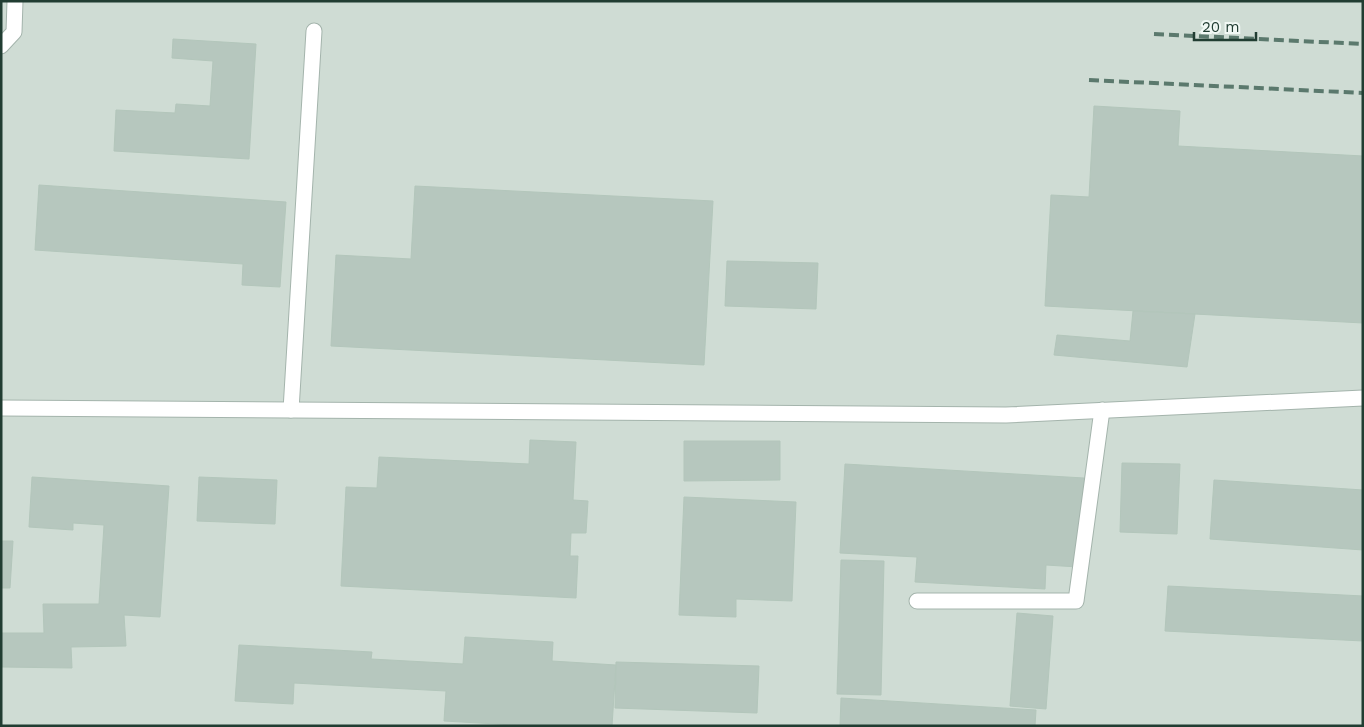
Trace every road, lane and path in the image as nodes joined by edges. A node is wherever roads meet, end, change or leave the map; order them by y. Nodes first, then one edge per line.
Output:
1 (15, 1) edge
2 (314, 31) dead end
3 (1, 46) edge
4 (1363, 398) edge
5 (1, 408) edge
6 (291, 410) junction
7 (1102, 410) junction
8 (917, 601) dead end

1 - 3 street
2 - 6 street
4 - 7 street
5 - 6 street
6 - 7 street
7 - 8 street

